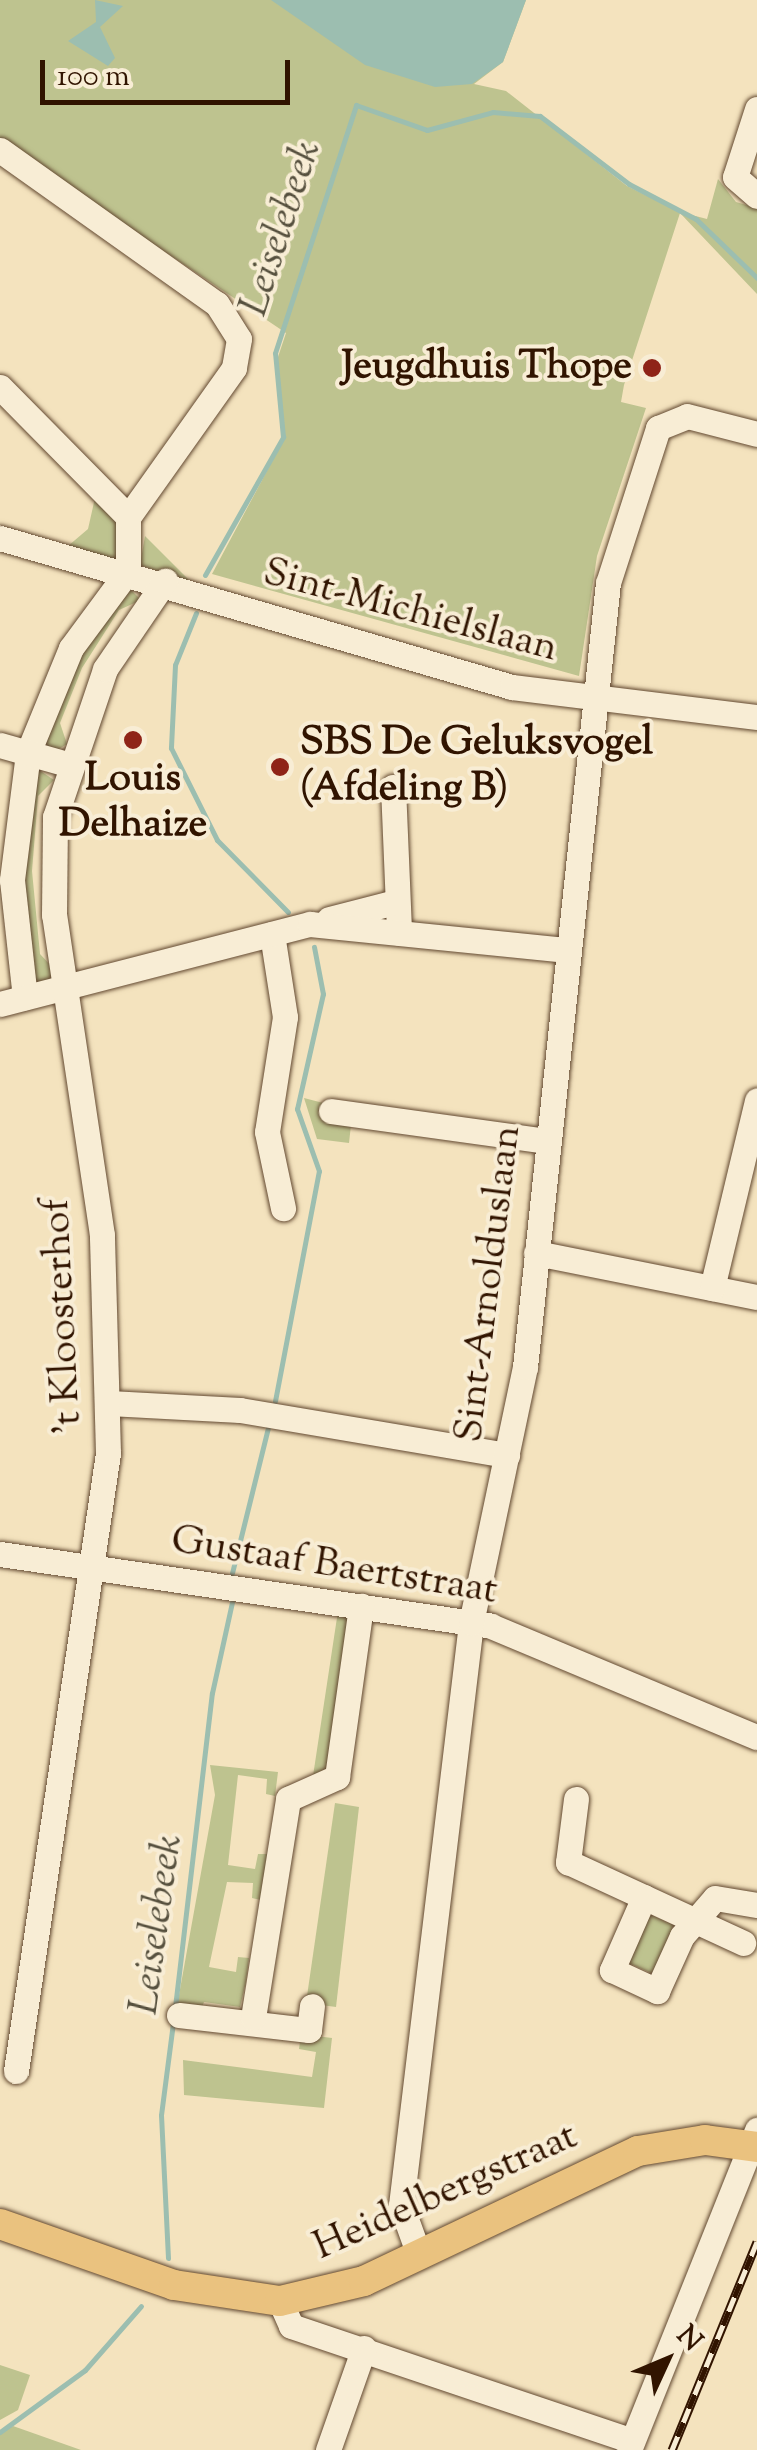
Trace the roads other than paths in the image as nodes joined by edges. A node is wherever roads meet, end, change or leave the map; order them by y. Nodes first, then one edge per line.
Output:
1 (757, 109) edge
2 (757, 148) edge
3 (0, 150) edge
4 (746, 184) edge
5 (0, 387) edge
6 (757, 434) edge
7 (128, 518) junction
8 (0, 538) edge
9 (128, 571) junction
10 (165, 581) junction
11 (594, 697) junction
12 (757, 717) edge
13 (0, 745) edge
14 (28, 753) junction
15 (68, 764) junction
16 (393, 787) dead end
17 (392, 903) junction
18 (310, 924) junction
19 (398, 933) junction
20 (272, 934) junction
21 (568, 950) junction
22 (65, 987) junction
23 (12, 1000) edge
24 (757, 1100) edge
25 (331, 1111) dead end
26 (548, 1141) junction
27 (283, 1208) dead end
28 (536, 1254) junction
29 (712, 1288) junction
30 (757, 1297) edge
31 (110, 1403) junction
32 (507, 1455) junction
33 (0, 1554) edge
34 (95, 1567) junction
35 (361, 1606) junction
36 (471, 1622) junction
37 (757, 1737) edge
38 (576, 1798) dead end
39 (644, 1896) junction
40 (757, 1905) edge
41 (696, 1922) junction
42 (743, 1943) dead end
43 (312, 2006) dead end
44 (179, 2015) dead end
45 (252, 2018) junction
46 (16, 2071) dead end
47 (755, 2140) edge
48 (0, 2224) edge
49 (419, 2255) junction
50 (280, 2301) junction
51 (364, 2348) junction
52 (631, 2446) edge
53 (328, 2450) edge

1 - 4 street
2 - 4 street
3 - 7 street
5 - 7 street
6 - 11 street, Sint-Arnolduslaan
7 - 9 street
8 - 9 street, Sint-Michielslaan
9 - 10 street, Sint-Michielslaan
9 - 14 street
10 - 11 street, Sint-Michielslaan
10 - 15 street, 't Kloosterhof
11 - 12 street, Sint-Michielslaan
11 - 21 street, Sint-Arnolduslaan
13 - 14 street
14 - 15 street
14 - 23 street
15 - 22 street, 't Kloosterhof
16 - 17 street
17 - 18 street
17 - 19 street
18 - 19 street
18 - 20 street
19 - 21 street
20 - 22 street
20 - 27 street
21 - 26 street, Sint-Arnolduslaan
22 - 23 street
22 - 31 street, 't Kloosterhof
24 - 29 street
25 - 26 street
26 - 28 street, Sint-Arnolduslaan
28 - 29 street
28 - 32 street, Sint-Arnolduslaan
29 - 30 street
31 - 32 street
31 - 34 street, 't Kloosterhof
32 - 36 street, Sint-Arnolduslaan
33 - 34 street, Gustaaf Baertstraat
34 - 35 street, Gustaaf Baertstraat
34 - 46 street, 't Kloosterhof
35 - 36 street, Gustaaf Baertstraat
35 - 45 street
36 - 37 street, Gustaaf Baertstraat
36 - 49 street, Sint-Arnolduslaan
38 - 39 street
39 - 41 street
39 - 41 street
40 - 41 street
41 - 42 street
43 - 45 street
44 - 45 street
47 - 49 main road, Heidelbergstraat
47 - 52 street
48 - 50 main road, Heidelbergstraat
49 - 50 main road, Heidelbergstraat
50 - 51 street
51 - 52 street
51 - 53 street

